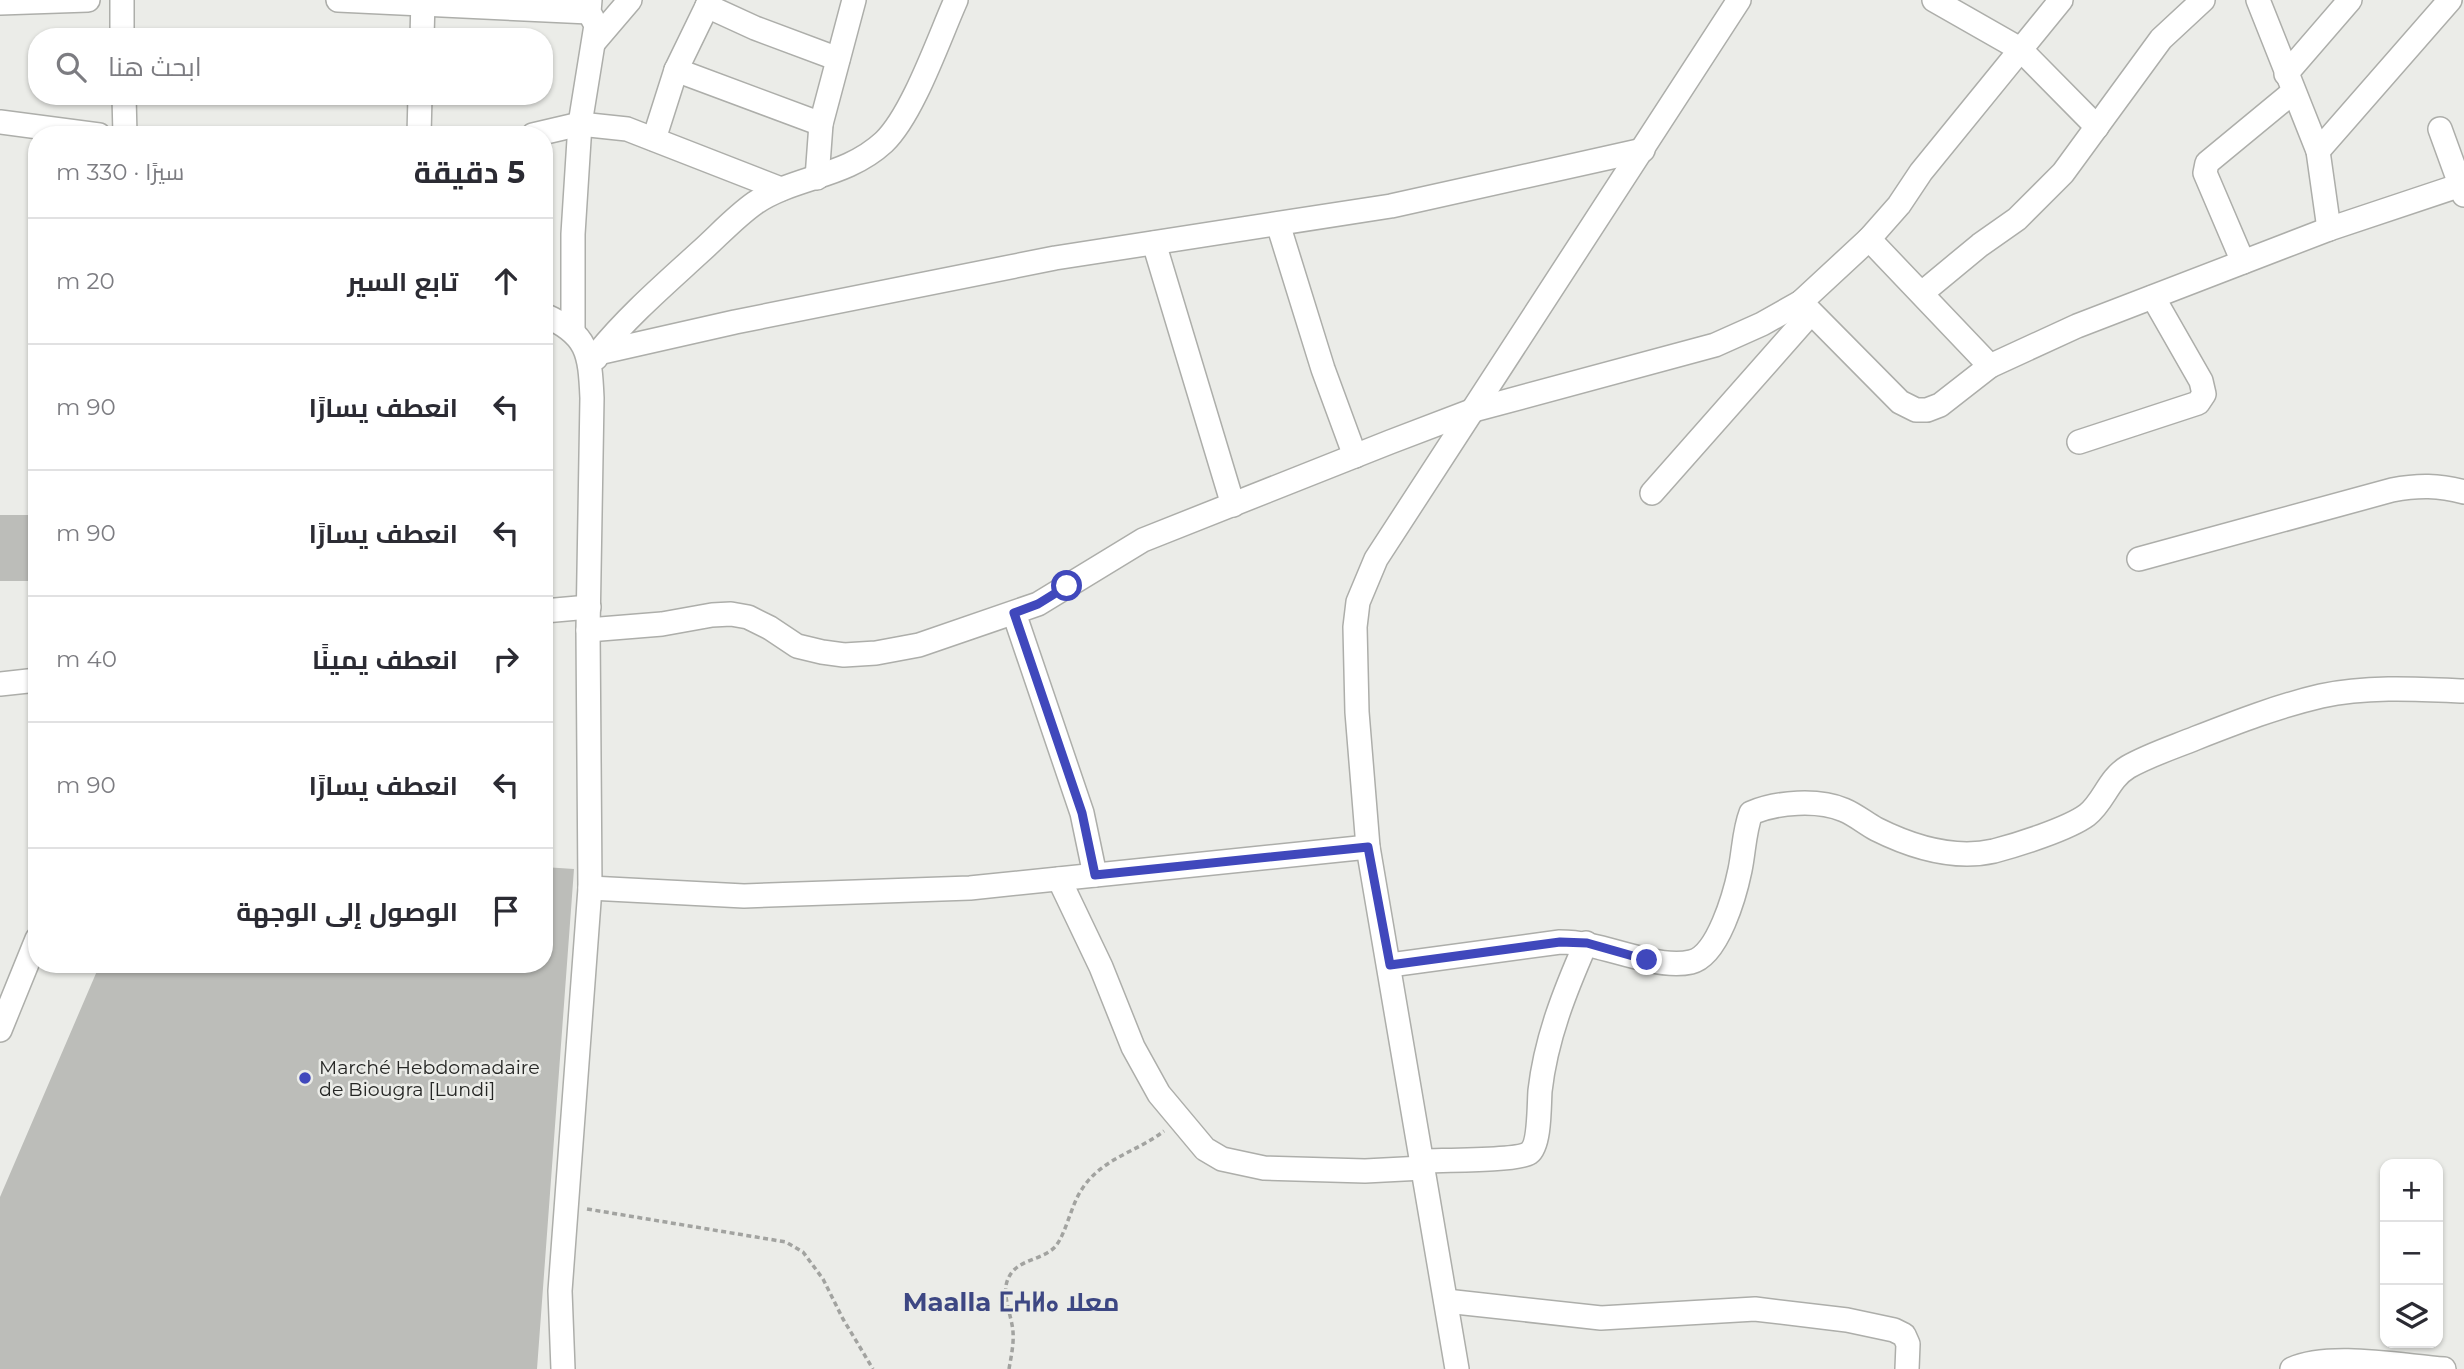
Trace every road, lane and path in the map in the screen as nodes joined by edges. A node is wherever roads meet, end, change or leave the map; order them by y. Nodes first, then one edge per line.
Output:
1 (88, 0) edge
2 (122, 0) edge
3 (338, 0) edge
4 (629, 0) edge
5 (854, 0) edge
6 (956, 0) edge
7 (1739, 0) edge
8 (1934, 0) edge
9 (2060, 0) edge
10 (2203, 0) edge
11 (2258, 0) edge
12 (2350, 0) edge
13 (2450, 0) edge
14 (0, 3) edge
15 (423, 3) edge
16 (709, 3) edge
17 (590, 6) edge
18 (122, 28) edge
19 (422, 28) edge
20 (594, 41) junction
21 (2020, 49) junction
22 (838, 59) junction
23 (676, 70) junction
24 (2290, 83) junction
25 (124, 105) edge
26 (421, 105) edge
27 (0, 121) edge
28 (580, 124) junction
29 (821, 124) junction
30 (35, 126) edge
31 (125, 126) edge
32 (419, 126) edge
33 (2097, 127) junction
34 (2440, 129) dead end
35 (553, 130) edge
36 (654, 139) junction
37 (1643, 150) junction
38 (2318, 151) junction
39 (817, 178) junction
40 (2463, 188) edge
41 (781, 189) junction
42 (1278, 224) junction
43 (2329, 229) junction
44 (1869, 239) junction
45 (1154, 243) junction
46 (2243, 262) junction
47 (1922, 293) junction
48 (2153, 297) junction
49 (1806, 307) junction
50 (553, 320) edge
51 (573, 331) junction
52 (594, 362) junction
53 (1990, 366) junction
54 (1474, 410) junction
55 (2079, 442) dead end
56 (1355, 456) junction
57 (2464, 492) edge
58 (1652, 493) dead end
59 (1233, 505) junction
60 (2139, 559) dead end
61 (553, 612) edge
62 (1014, 613) junction
63 (588, 618) junction
64 (28, 681) edge
65 (0, 684) edge
66 (2464, 691) edge
67 (1368, 847) junction
68 (1095, 875) junction
69 (1059, 879) junction
70 (590, 888) junction
71 (1587, 943) junction
72 (28, 961) edge
73 (1390, 965) junction
74 (0, 1030) edge
75 (1180, 1120) junction
76 (1423, 1164) junction
77 (566, 1206) junction
78 (1446, 1301) junction
79 (563, 1369) edge
80 (873, 1369) edge
81 (1009, 1369) edge
82 (1457, 1369) edge
83 (1907, 1369) edge
84 (2292, 1369) edge
85 (2444, 1369) edge

1 - 14 street
2 - 18 street
3 - 15 street
4 - 20 street
5 - 22 street
6 - 39 street
7 - 37 street
8 - 21 street
9 - 21 street
10 - 33 street
11 - 24 street
12 - 24 street
13 - 38 street
15 - 17 street
15 - 19 street
16 - 22 street
16 - 23 street
17 - 20 street
20 - 28 street
21 - 33 street
21 - 44 street
22 - 29 street
23 - 29 street
23 - 36 street
24 - 38 street
24 - 46 street
25 - 31 street
26 - 32 street
27 - 30 street
28 - 35 street
28 - 36 street
28 - 51 street
29 - 39 street
33 - 47 street
34 - 40 street
36 - 41 street
37 - 42 street
37 - 54 street
38 - 43 street
39 - 41 street
40 - 43 street
41 - 52 street
42 - 45 street
42 - 56 street
43 - 46 street
44 - 47 street
44 - 49 street
45 - 52 street
45 - 59 street
46 - 48 street
47 - 53 street
48 - 53 street
48 - 55 street
49 - 53 street
49 - 54 street
49 - 58 street
50 - 51 street
51 - 52 street
52 - 63 street
54 - 56 street
54 - 67 street
56 - 59 street
57 - 60 street
59 - 62 street
61 - 63 street
62 - 63 street
62 - 68 street
63 - 70 street
64 - 65 street
66 - 71 street
67 - 68 street
67 - 73 street
68 - 69 street
69 - 70 street
69 - 75 street
70 - 77 street
71 - 73 street
71 - 76 street
72 - 74 street
73 - 76 street
75 - 76 street
75 - 81 path
76 - 78 street
77 - 79 street
77 - 80 path
78 - 82 street
78 - 83 street
84 - 85 street

